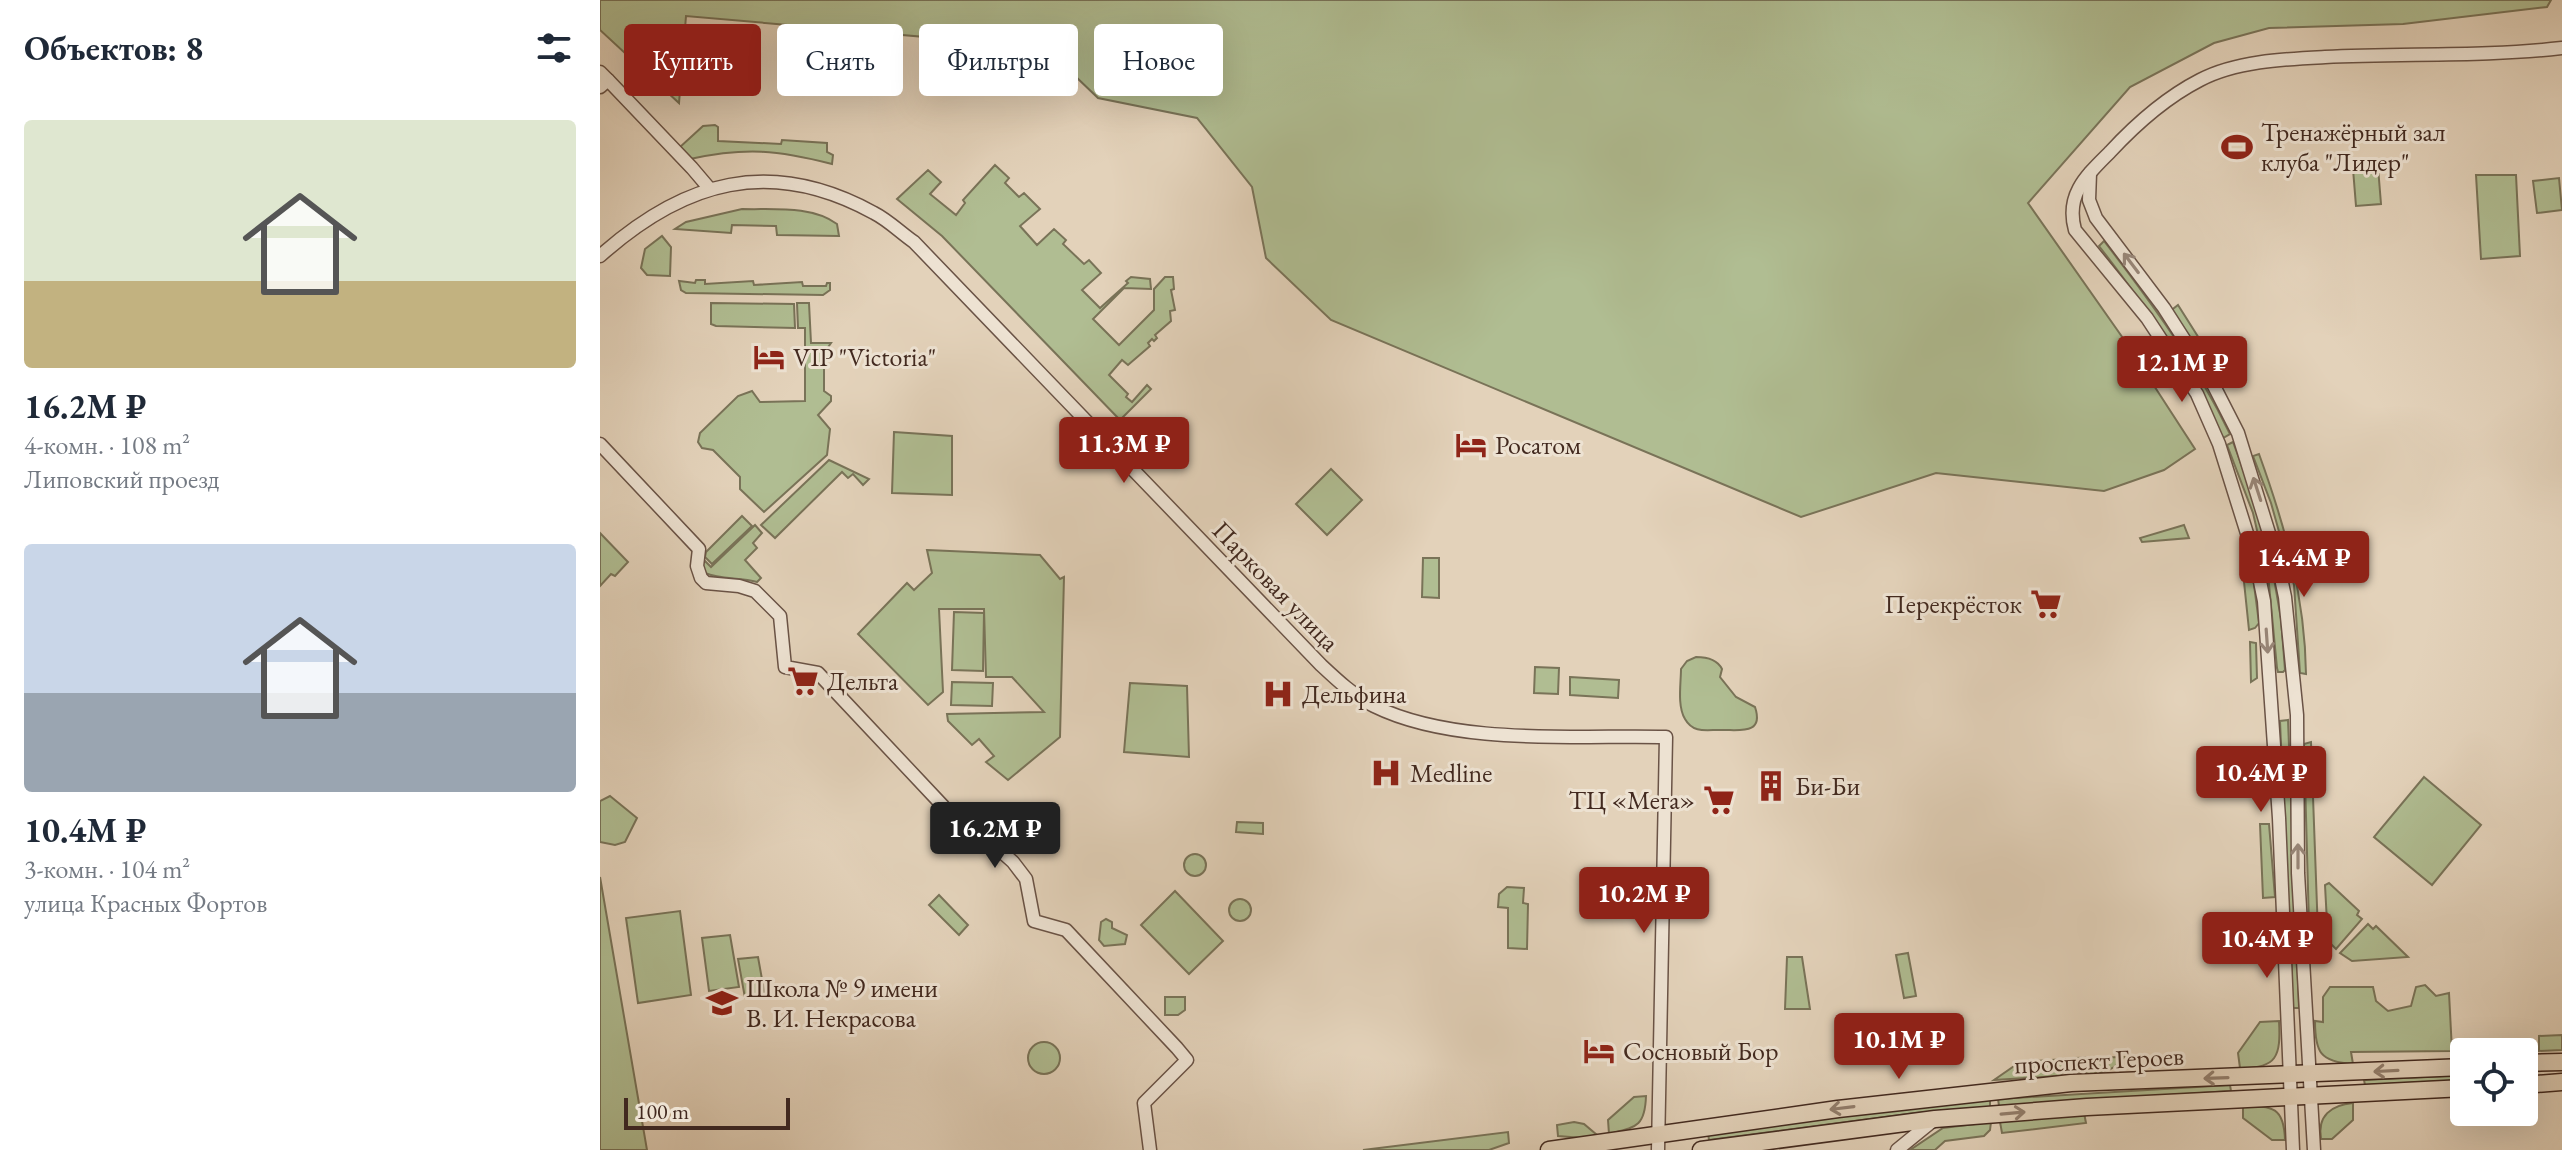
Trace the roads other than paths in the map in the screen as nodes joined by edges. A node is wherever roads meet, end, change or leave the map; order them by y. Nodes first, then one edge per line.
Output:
1 (2562, 48) edge
2 (603, 80) edge
3 (2090, 173) junction
4 (709, 188) junction
5 (600, 256) edge
6 (600, 444) edge
7 (2293, 682) junction
8 (2269, 683) junction
9 (2562, 1062) edge
10 (2538, 1063) edge
11 (2450, 1068) edge
12 (2309, 1074) junction
13 (2288, 1075) junction
14 (2562, 1082) edge
15 (2538, 1084) edge
16 (2450, 1089) edge
17 (2311, 1095) junction
18 (2289, 1096) junction
19 (1935, 1119) junction
20 (1658, 1142) edge
21 (1150, 1150) edge
22 (1549, 1150) edge
23 (1701, 1150) edge
24 (1897, 1150) edge
25 (2293, 1150) edge
26 (2314, 1150) edge

1 - 3 street
2 - 4 street
7 -> 3 street
3 -> 8 street
4 - 5 street, Парковая улица
4 - 20 street, Парковая улица
6 - 21 street
7 - 8 street
12 -> 7 street
8 - 13 street
9 - 10 main road
11 -> 12 main road, проспект Героев
12 - 13 main road, проспект Героев
12 - 17 street
13 - 18 street
13 -> 20 main road, проспект Героев
14 - 15 main road
16 - 17 main road, проспект Героев
17 - 18 main road, проспект Героев
17 - 26 street
19 -> 18 main road, проспект Героев
18 - 25 street
19 - 23 main road, проспект Героев
19 - 24 street
20 - 22 main road, проспект Героев

